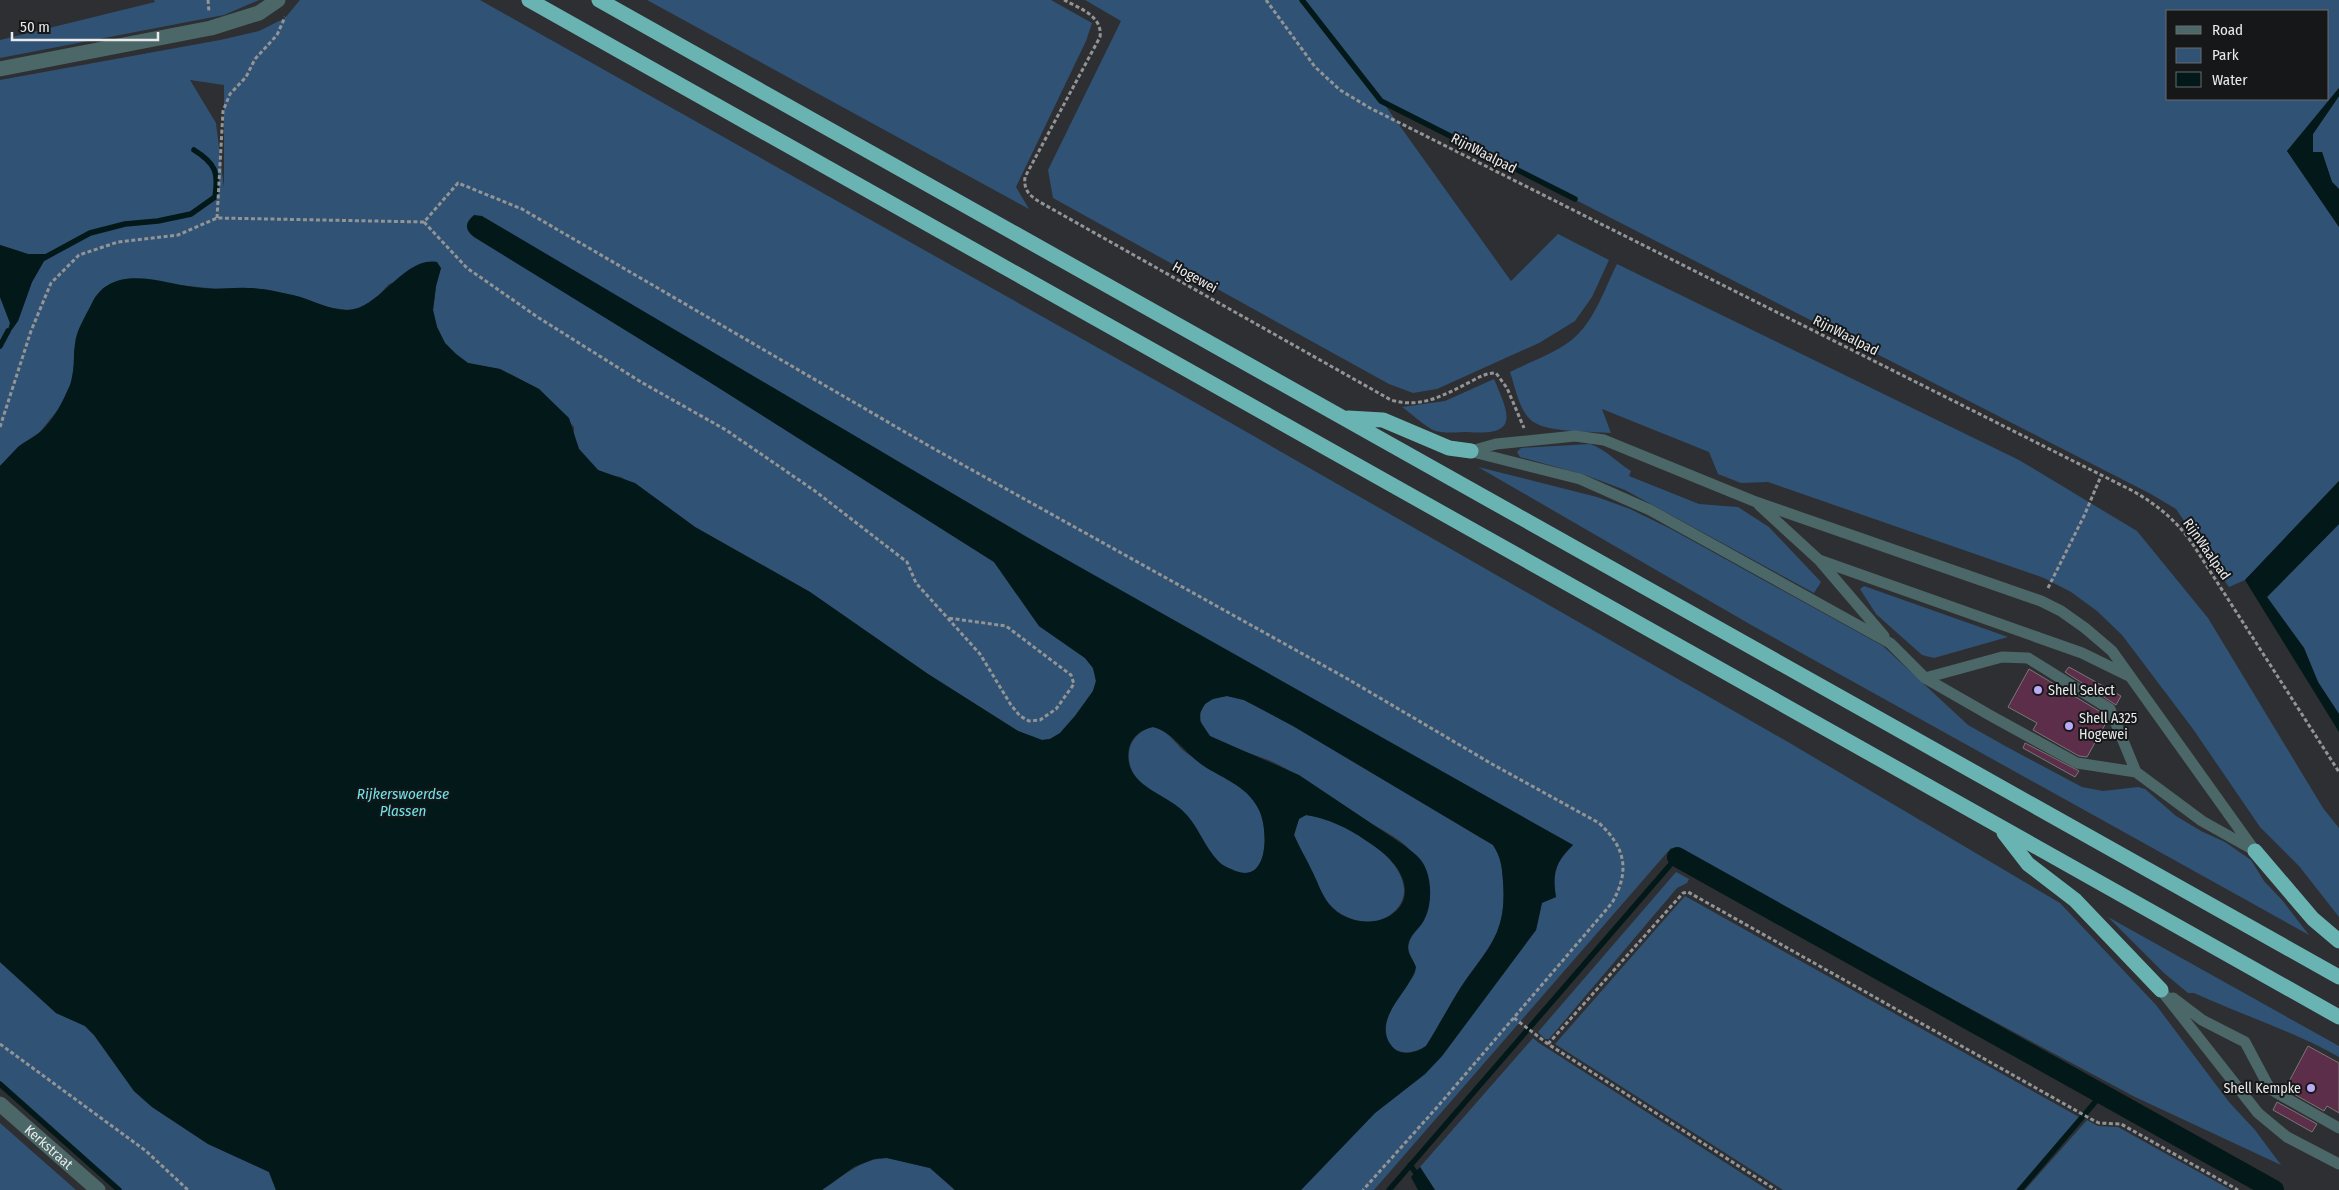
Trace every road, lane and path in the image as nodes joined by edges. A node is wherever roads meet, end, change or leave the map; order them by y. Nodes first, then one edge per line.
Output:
1 (278, 0) edge
2 (528, 0) edge
3 (599, 0) edge
4 (1064, 0) edge
5 (1266, 0) edge
6 (287, 13) dead end
7 (0, 69) edge
8 (217, 218) junction
9 (424, 222) junction
10 (1343, 418) junction
11 (0, 427) edge
12 (1530, 441) junction
13 (1471, 451) junction
14 (2101, 476) junction
15 (1756, 502) junction
16 (1819, 560) junction
17 (2041, 602) junction
18 (948, 618) junction
19 (1890, 643) junction
20 (2130, 676) junction
21 (1925, 678) junction
22 (2136, 772) junction
23 (2339, 772) edge
24 (1998, 826) junction
25 (2256, 851) junction
26 (2339, 941) edge
27 (2339, 977) edge
28 (2162, 990) junction
29 (2339, 1017) edge
30 (1514, 1018) junction
31 (0, 1044) edge
32 (1548, 1044) junction
33 (0, 1104) edge
34 (2339, 1128) edge
35 (2339, 1164) edge
36 (98, 1190) edge
37 (188, 1190) edge
38 (1363, 1190) edge
39 (1776, 1190) edge
40 (2238, 1190) edge

1 - 7 street
2 - 24 highway
3 - 10 highway
4 - 12 path, Hogewei
5 - 14 path, RijnWaalpad
6 - 8 path
8 - 9 path
8 - 11 path
9 - 18 path
9 - 30 path
10 - 13 highway
10 - 27 highway
12 - 13 lane
12 - 15 lane
13 - 19 lane
14 - 17 path
14 - 23 path, RijnWaalpad
15 - 16 lane
15 - 17 lane
16 - 19 lane
16 - 20 lane
17 - 20 lane
18 - 18 path
19 - 21 lane
20 - 25 lane
21 - 22 lane
21 - 22 lane
22 - 25 lane
24 - 28 highway
24 - 29 highway
25 - 26 highway
28 - 34 lane
28 - 35 lane
30 - 32 path
30 - 38 path
31 - 37 path
32 - 39 path
32 - 40 path
33 - 36 street, Kerkstraat

